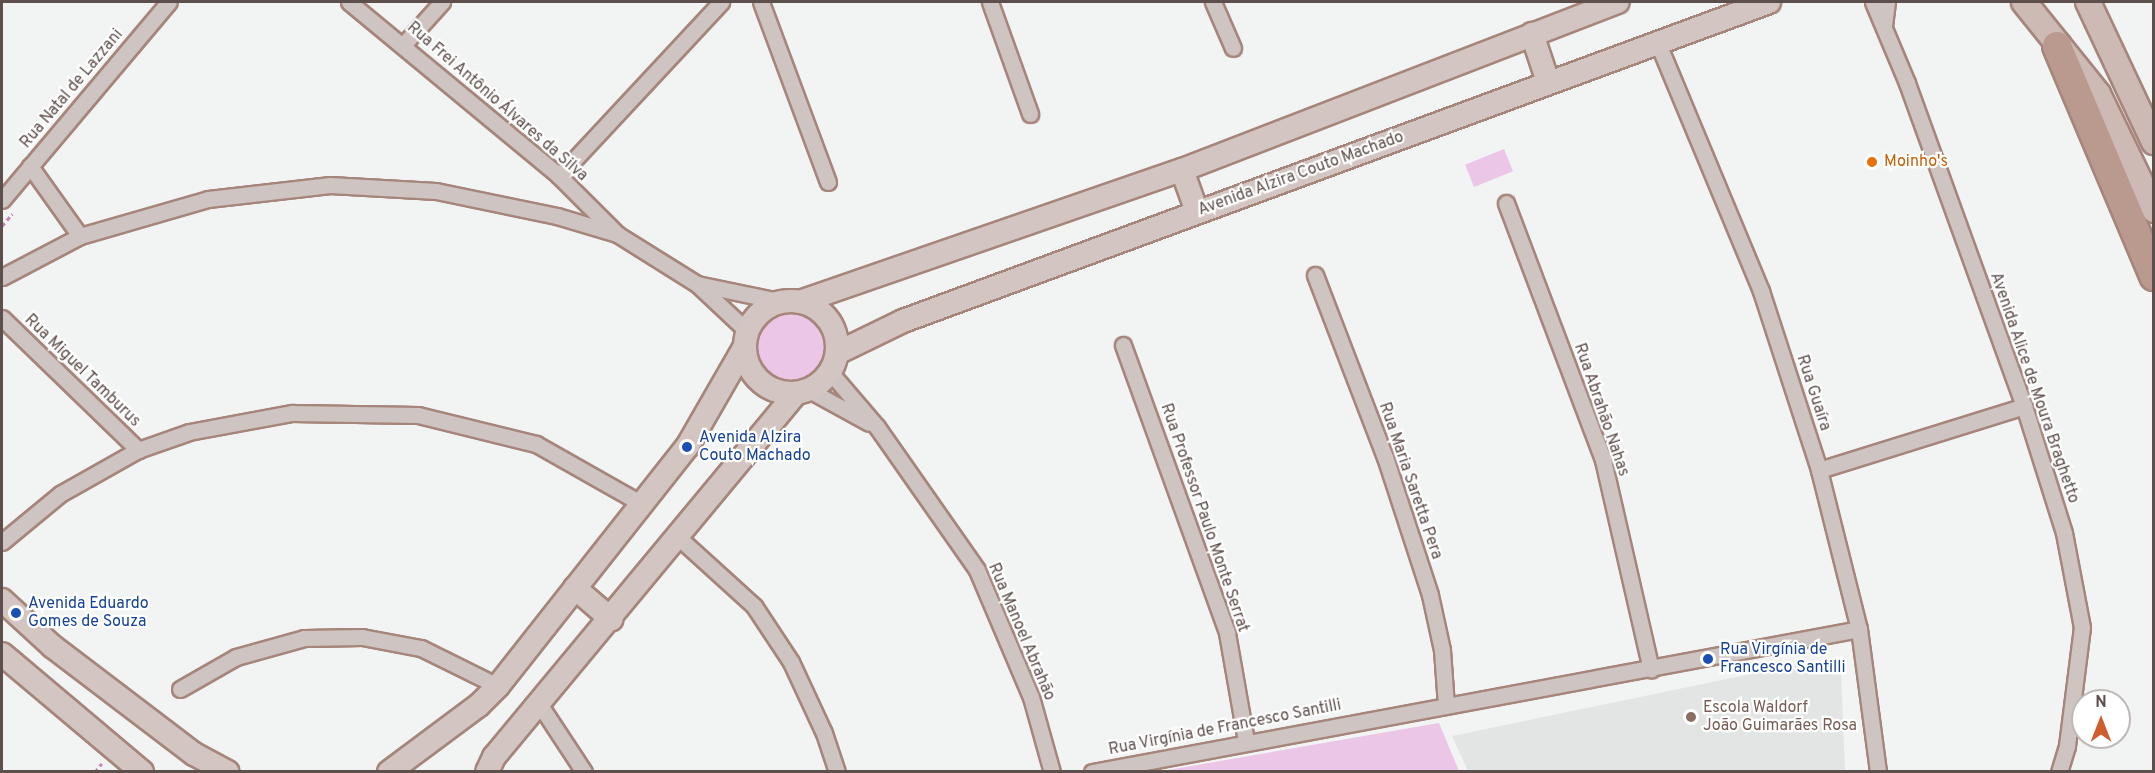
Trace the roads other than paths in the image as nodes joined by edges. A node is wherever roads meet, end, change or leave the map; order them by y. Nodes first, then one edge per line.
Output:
1 (169, 2) edge
2 (349, 2) edge
3 (442, 2) edge
4 (722, 2) edge
5 (761, 2) edge
6 (990, 2) edge
7 (1213, 2) edge
8 (1618, 2) edge
9 (1873, 2) edge
10 (1887, 2) edge
11 (2024, 2) edge
12 (2088, 2) edge
13 (2097, 2) edge
14 (1762, 3) edge
15 (2100, 26) junction
16 (1884, 29) junction
17 (1532, 34) junction
18 (1657, 41) junction
19 (404, 44) junction
20 (2057, 46) junction
21 (1233, 48) dead end
22 (1548, 82) junction
23 (1030, 114) dead end
24 (2154, 142) edge
25 (30, 166) junction
26 (1182, 170) junction
27 (560, 176) junction
28 (828, 182) dead end
29 (2, 200) edge
30 (1506, 203) dead end
31 (2154, 210) edge
32 (1197, 212) junction
33 (617, 234) junction
34 (80, 236) junction
35 (1316, 275) dead end
36 (2154, 276) edge
37 (2, 277) edge
38 (697, 284) junction
39 (792, 302) junction
40 (2, 318) edge
41 (746, 339) junction
42 (1123, 345) dead end
43 (834, 363) junction
44 (802, 392) junction
45 (2024, 406) junction
46 (877, 427) junction
47 (138, 450) junction
48 (1819, 470) junction
49 (642, 504) junction
50 (678, 537) junction
51 (2, 542) edge
52 (575, 588) junction
53 (2, 600) edge
54 (612, 619) junction
55 (1859, 629) junction
56 (52, 646) junction
57 (2, 654) edge
58 (1651, 670) junction
59 (28, 675) junction
60 (498, 686) junction
61 (180, 688) dead end
62 (538, 702) junction
63 (1446, 706) junction
64 (1246, 741) junction
65 (142, 771) edge
66 (228, 771) edge
67 (389, 771) edge
68 (487, 771) edge
69 (584, 771) edge
70 (837, 771) edge
71 (1052, 771) edge
72 (1092, 771) edge
73 (1878, 771) edge
74 (2059, 771) edge

1 - 25 street, Rua Natal de Lazzani
2 - 19 street, Rua Frei Antônio Álvares da Silva
3 - 19 street
4 - 27 street
5 - 28 street
6 - 23 street
7 - 21 street
8 - 17 street
9 - 16 street, Avenida Alice de Moura Braghetto
10 - 16 street, Avenida Alice de Moura Braghetto
11 - 20 main road
12 - 15 main road
13 - 15 main road
14 - 18 street, Avenida Alzira Couto Machado
15 - 24 main road
16 - 45 street, Avenida Alice de Moura Braghetto
17 - 22 street
17 - 26 street
18 - 22 street, Avenida Alzira Couto Machado
18 - 48 street, Rua Guaíra
19 - 27 street, Rua Frei Antônio Álvares da Silva
20 - 31 main road
20 - 36 highway
22 - 32 street, Avenida Alzira Couto Machado
25 - 29 street, Rua Natal de Lazzani
25 - 34 street
26 - 32 street
26 - 39 street
27 - 33 street, Rua Frei Antônio Álvares da Silva
30 - 58 street, Rua Abrahão Nahas
32 - 43 street, Avenida Alzira Couto Machado
33 - 34 street
33 - 38 street
34 - 37 street
35 - 63 street, Rua Maria Saretta Pera
38 - 39 street
38 - 41 street
39 - 41 street
39 - 43 street
40 - 47 street, Rua Miguel Tamburus
41 - 44 street
41 - 49 street
42 - 64 street, Rua Professor Paulo Monte Serrat
43 - 44 street
43 - 46 street, Rua Manoel Abrahão
44 - 46 street, Rua Manoel Abrahão
44 - 50 street
45 - 48 street
45 - 74 street, Avenida Alice de Moura Braghetto
46 - 71 street, Rua Manoel Abrahão
47 - 49 street
47 - 51 street
48 - 55 street, Rua Guaíra
49 - 52 street
50 - 54 street
50 - 70 street
52 - 54 street
52 - 60 street
53 - 56 street
54 - 62 street
55 - 58 street, Rua Virgínia de Francesco Santilli
55 - 73 street, Rua Guaíra
56 - 59 street
56 - 66 street
57 - 59 street
58 - 63 street, Rua Virgínia de Francesco Santilli
59 - 65 street
60 - 61 street
60 - 67 street
62 - 68 street
62 - 69 street
63 - 64 street, Rua Virgínia de Francesco Santilli
64 - 72 street, Rua Virgínia de Francesco Santilli

